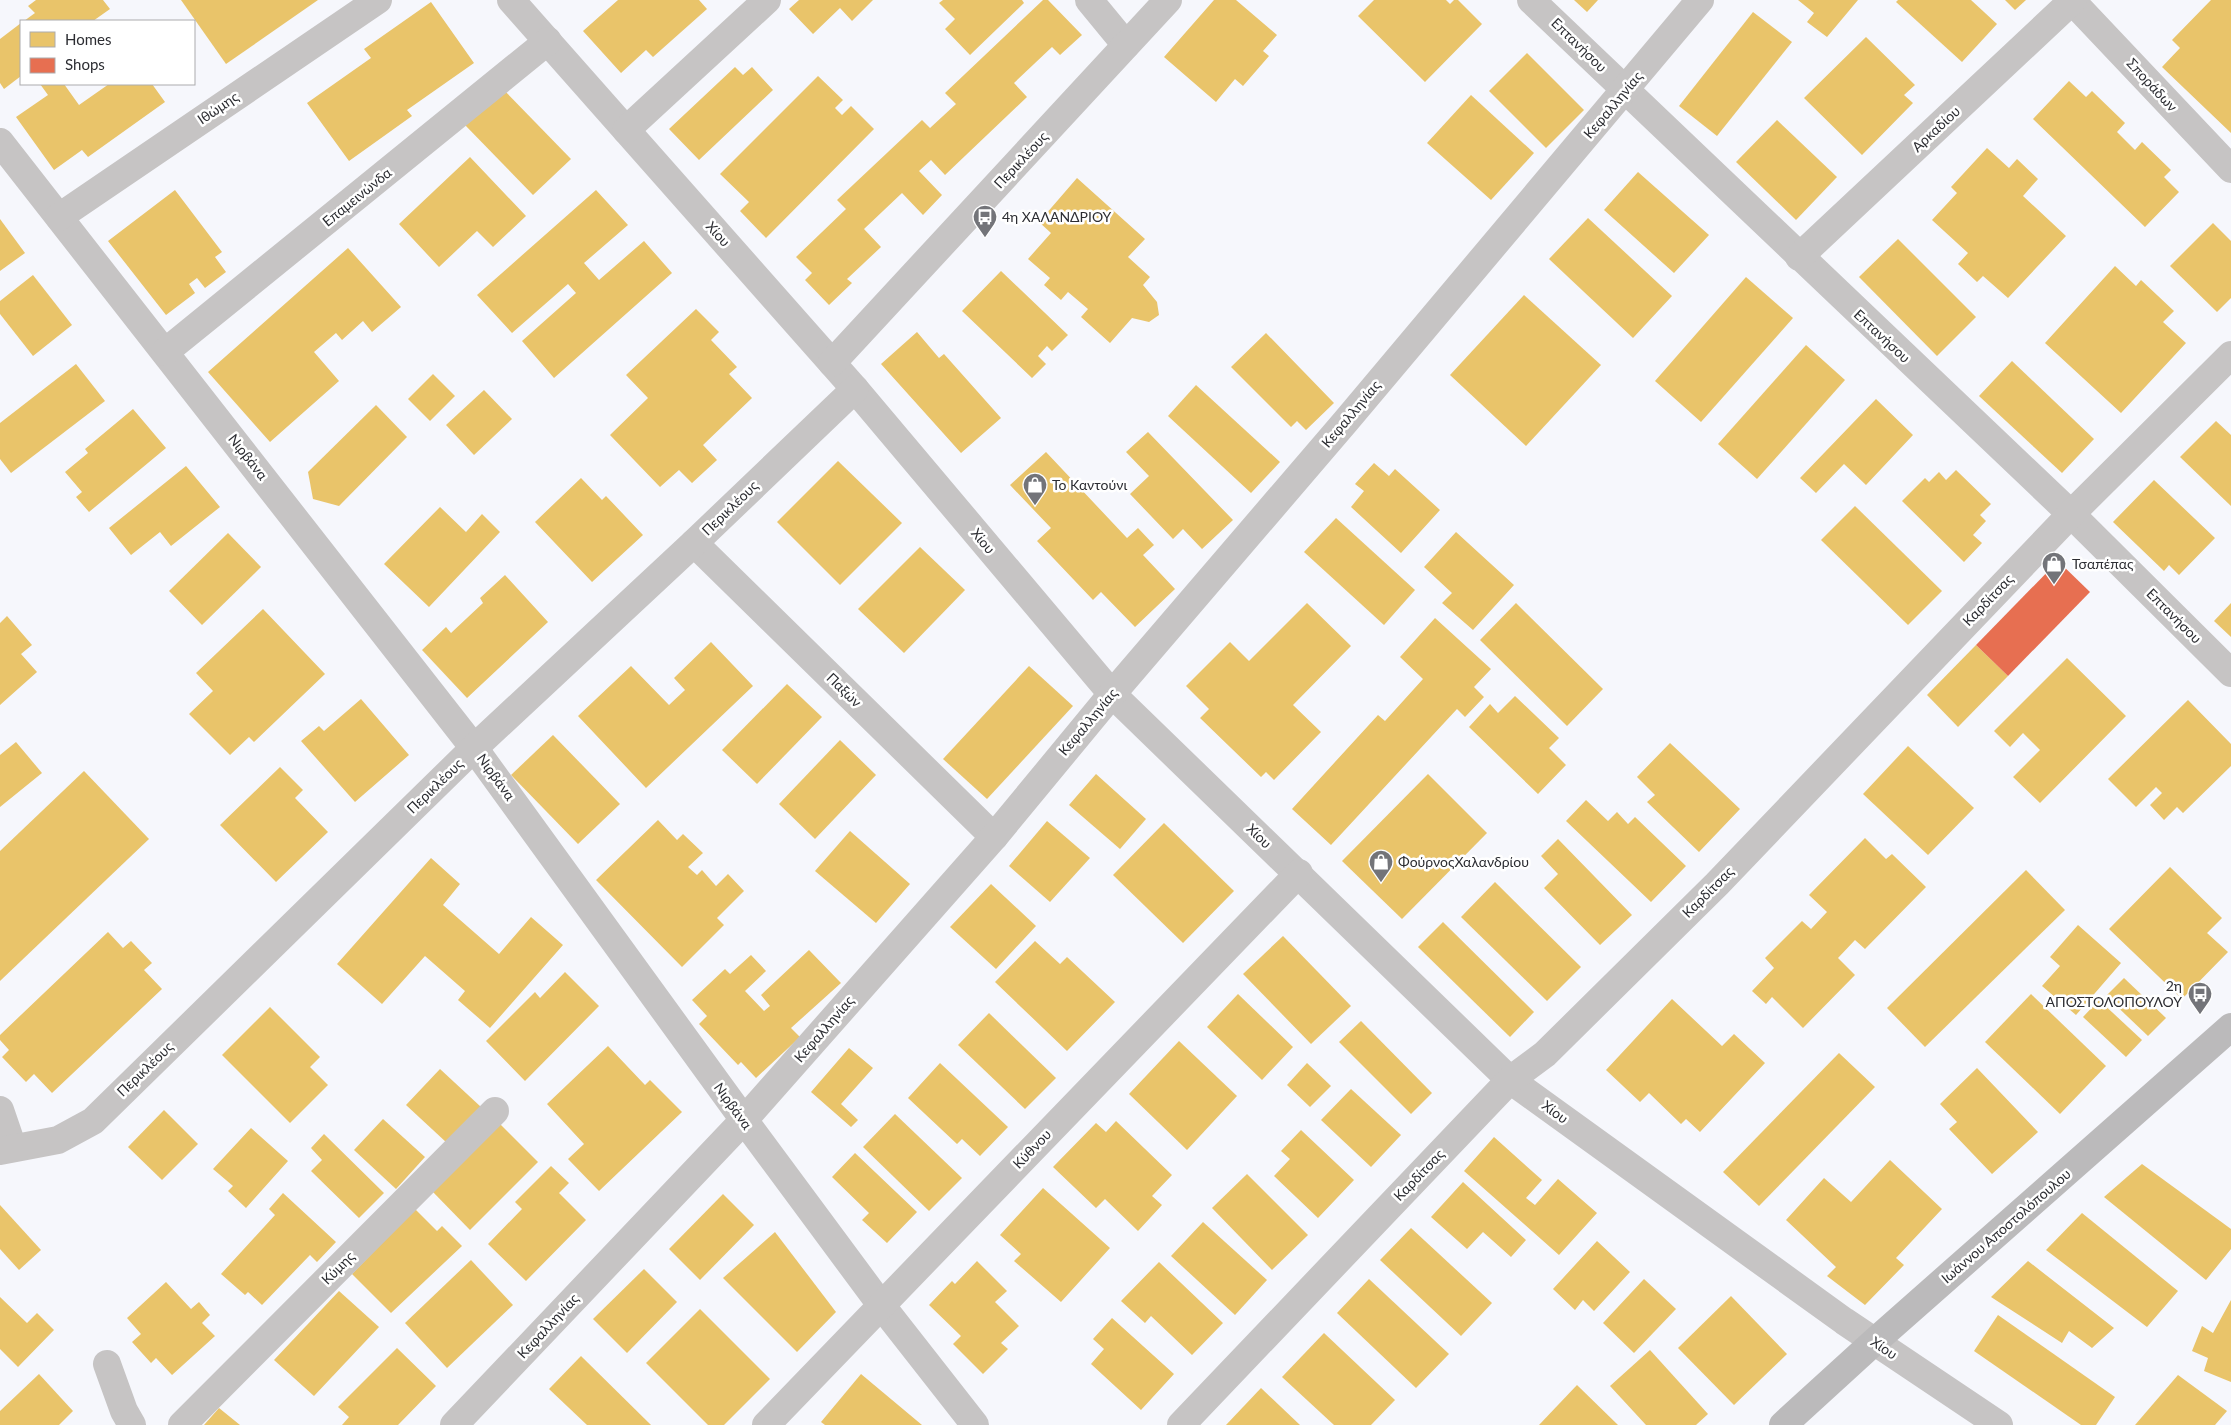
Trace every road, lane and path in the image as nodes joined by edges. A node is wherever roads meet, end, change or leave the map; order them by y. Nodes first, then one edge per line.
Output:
1 (378, 0) edge
2 (510, 0) edge
3 (767, 0) edge
4 (1089, 0) edge
5 (1168, 0) edge
6 (1531, 0) edge
7 (1700, 0) edge
8 (2072, 0) edge
9 (548, 41) junction
10 (1126, 46) junction
11 (1626, 90) junction
12 (626, 130) junction
13 (0, 142) edge
14 (2231, 169) edge
15 (58, 217) junction
16 (1799, 257) junction
17 (165, 352) junction
18 (2231, 355) edge
19 (832, 363) junction
20 (855, 389) junction
21 (2071, 514) junction
22 (694, 543) junction
23 (2231, 673) edge
24 (1112, 694) junction
25 (474, 748) junction
26 (994, 836) junction
27 (1299, 873) junction
28 (2231, 1027) edge
29 (1510, 1080) junction
30 (0, 1110) edge
31 (495, 1111) dead end
32 (744, 1120) junction
33 (7, 1149) edge
34 (881, 1305) junction
35 (1874, 1342) junction
36 (107, 1364) dead end
37 (132, 1425) edge
38 (182, 1425) edge
39 (454, 1425) edge
40 (766, 1425) edge
41 (975, 1425) edge
42 (1181, 1425) edge
43 (1783, 1425) edge
44 (1999, 1425) edge

1 - 15 street, Ιθώμης
2 - 9 street, Χίου
3 - 12 street
4 - 10 street
5 - 10 street, Περικλέους
6 - 11 street, Επτανήσου
7 - 11 street, Κεφαλληνίας
8 - 14 street, Σποράδων
8 - 16 street, Αρκαδίου
9 - 12 street, Χίου
9 - 17 street, Επαμεινώνδα
10 - 19 street, Περικλέους
11 - 16 street, Επτανήσου
11 - 24 street, Κεφαλληνίας
12 - 19 street, Χίου
13 - 15 street, Νιρβάνα
15 - 17 street, Νιρβάνα
16 - 21 street, Επτανήσου
17 - 25 street, Νιρβάνα
18 - 21 street, Καρδίτσας
19 - 20 street, Χίου
20 - 22 street, Περικλέους
20 - 24 street, Χίου
21 - 23 street, Επτανήσου
21 - 29 street, Καρδίτσας
22 - 25 street, Περικλέους
22 - 26 street, Παξών
24 - 26 street, Κεφαλληνίας
24 - 27 street, Χίου
25 - 32 street, Νιρβάνα
25 - 33 street, Περικλέους
26 - 32 street, Κεφαλληνίας
27 - 29 street, Χίου
27 - 34 street, Κύθνου
28 - 35 street, Ιωάννου Αποστολόπουλου
29 - 35 street, Χίου
29 - 42 street, Καρδίτσας
30 - 33 street
31 - 38 street, Κύμης
32 - 34 street, Νιρβάνα
32 - 39 street, Κεφαλληνίας
34 - 40 street, Κύθνου
34 - 41 street, Νιρβάνα
35 - 43 street, Ιωάννου Αποστολόπουλου
35 - 44 street, Χίου
36 - 37 street

